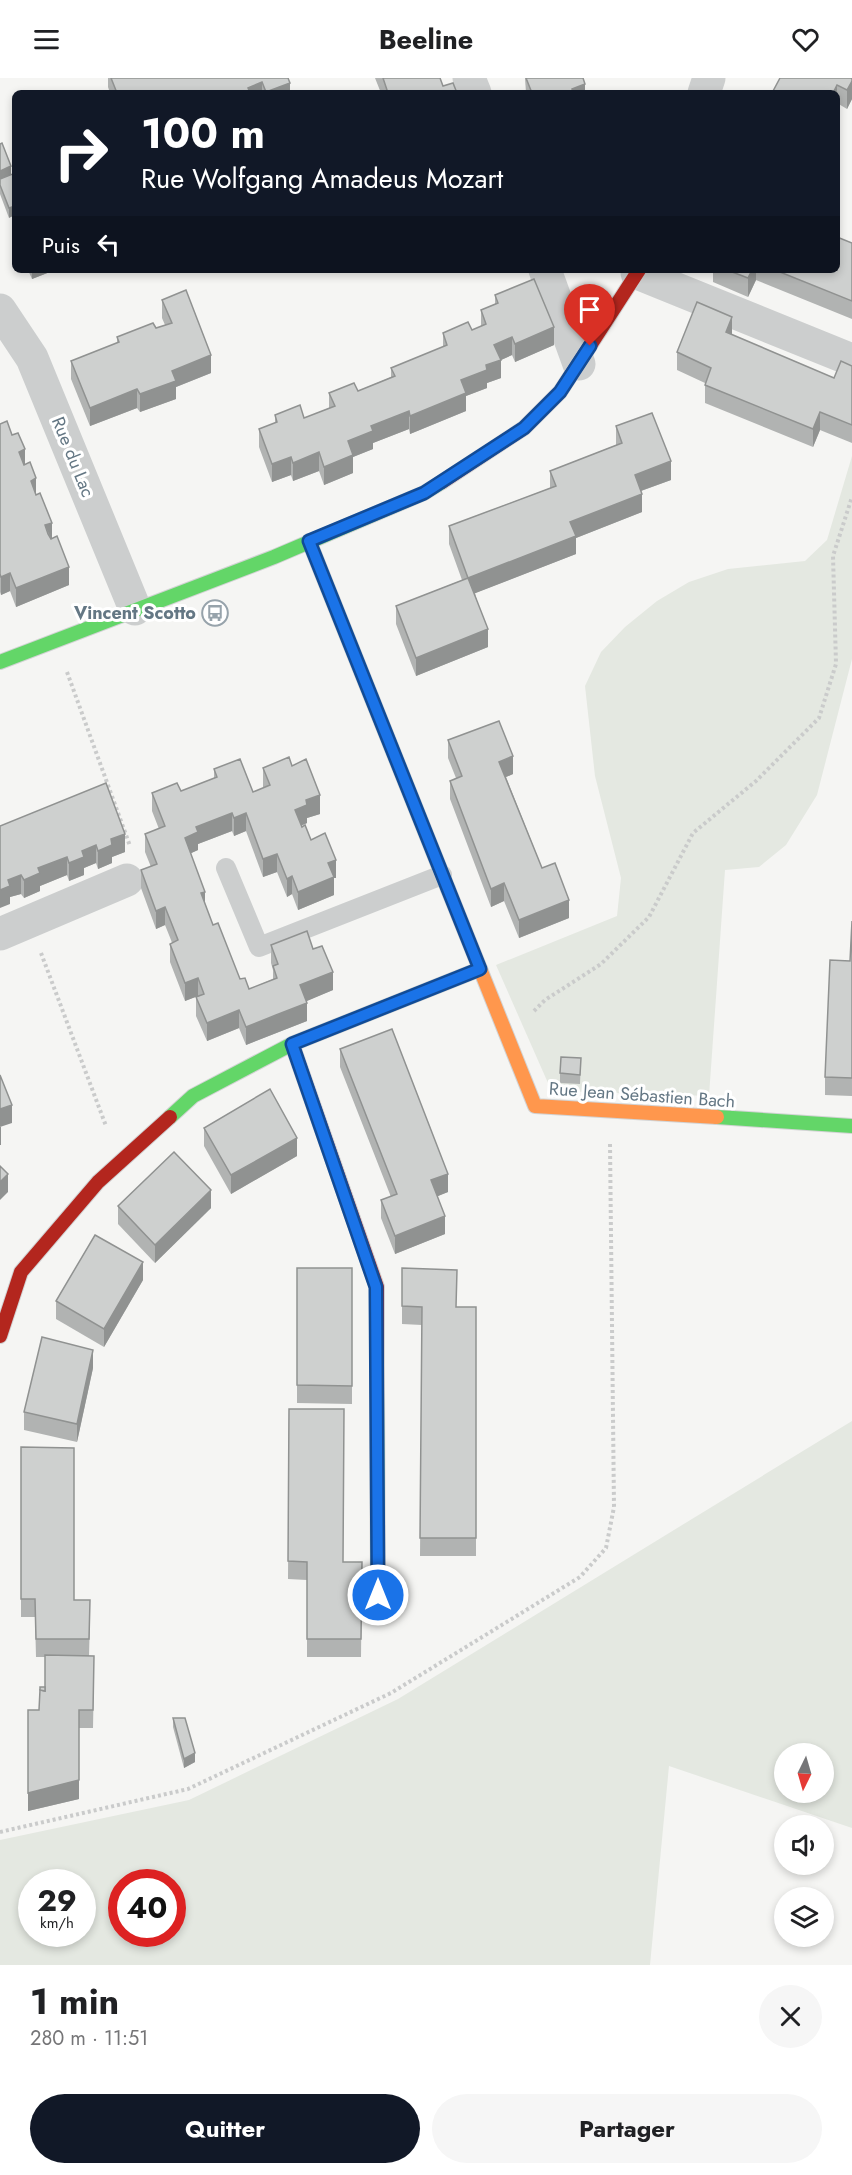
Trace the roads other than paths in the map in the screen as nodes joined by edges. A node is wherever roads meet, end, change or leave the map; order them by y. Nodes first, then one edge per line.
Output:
1 (546, 273) edge
2 (637, 273) edge
3 (640, 273) edge
4 (0, 310) edge
5 (852, 360) edge
6 (579, 364) junction
7 (309, 541) junction
8 (135, 609) junction
9 (0, 662) edge
10 (226, 868) dead end
11 (442, 874) junction
12 (127, 880) road end
13 (14, 928) edge
14 (480, 969) junction
15 (292, 1044) junction
16 (852, 1126) edge
17 (0, 1336) edge
18 (378, 1595) dead end

1 - 6 street
2 - 6 street
3 - 5 street
4 - 8 street, Rue du Lac
6 - 7 street
7 - 8 street
7 - 11 street, Rue Jean Sébastien Bach
8 - 9 street
10 - 11 lane
11 - 14 street, Rue Jean Sébastien Bach
12 - 13 street
14 - 15 street
14 - 16 street, Rue Jean Sébastien Bach
15 - 17 street
15 - 18 street

